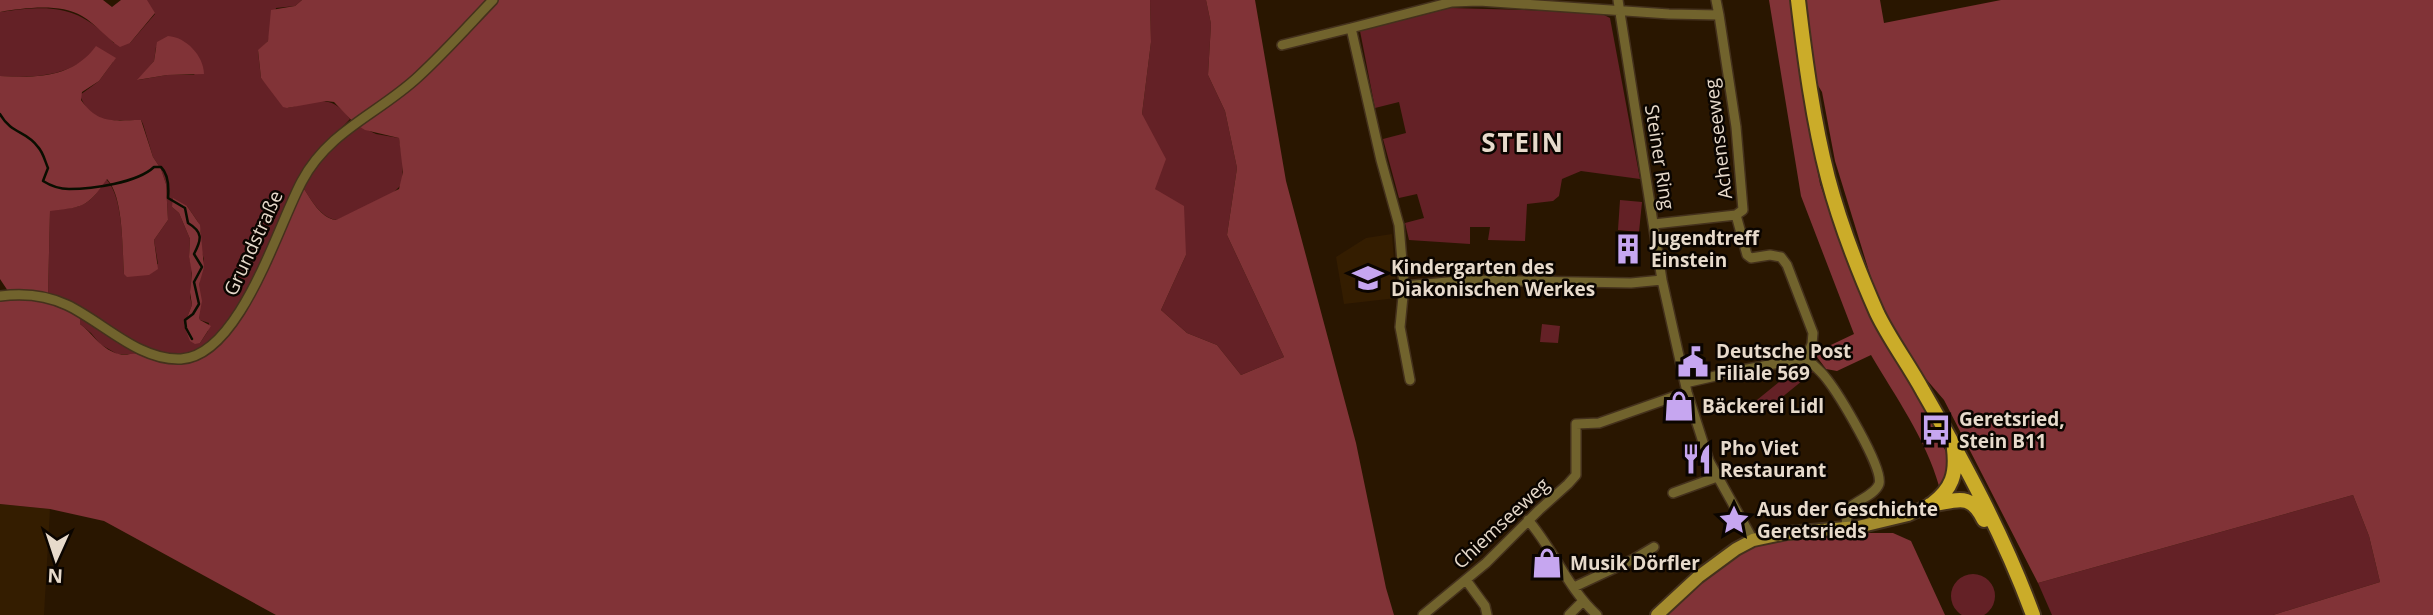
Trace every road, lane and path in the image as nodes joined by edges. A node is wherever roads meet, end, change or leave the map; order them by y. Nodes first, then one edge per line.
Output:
1 (493, 0) edge
2 (1716, 0) edge
3 (1798, 0) edge
4 (1618, 5) edge
5 (1719, 15) junction
6 (1351, 28) junction
7 (1282, 45) dead end
8 (1736, 215) junction
9 (1654, 224) junction
10 (1662, 280) junction
11 (1404, 286) junction
12 (0, 296) edge
13 (1806, 358) junction
14 (1742, 370) tunnel mouth
15 (1720, 375) tunnel mouth
16 (1410, 380) dead end
17 (1686, 387) junction
18 (1954, 444) junction
19 (1717, 477) junction
20 (1976, 484) junction
21 (1673, 493) dead end
22 (1930, 505) junction
23 (1528, 520) junction
24 (1845, 529) junction
25 (1753, 540) junction
26 (1654, 547) dead end
27 (2008, 552) junction
28 (1466, 580) junction
29 (1574, 587) junction
30 (1582, 602) junction
31 (1423, 615) edge
32 (1487, 615) edge
33 (1569, 615) edge
34 (1597, 615) edge
35 (1657, 615) edge
36 (2033, 615) edge

1 - 12 street, Grundstraße
2 - 5 street, Achenseeweg
3 - 18 main road
4 - 5 street
4 - 6 street
4 - 9 street, Steiner Ring
5 - 8 street, Achenseeweg
6 - 7 street
6 - 11 street
8 - 9 street, Achenseeweg
8 - 13 street
9 - 10 street, Steiner Ring
10 - 11 street
10 - 17 street, Steiner Ring
11 - 16 street
13 - 14 street
13 - 24 street
15 - 17 street
17 - 19 street, Steiner Ring
17 - 23 street, Chiemseeweg
18 - 20 main road
18 - 22 main road
19 - 21 street
19 - 25 street, Steiner Ring
20 - 22 main road
20 - 27 main road
22 - 24 street
22 - 27 main road
23 - 28 street, Chiemseeweg
23 - 29 street
24 - 25 street
25 - 35 street
26 - 29 street
27 - 36 main road
28 - 31 street, Chiemseeweg
28 - 32 street
29 - 30 street
30 - 33 street
30 - 34 street

